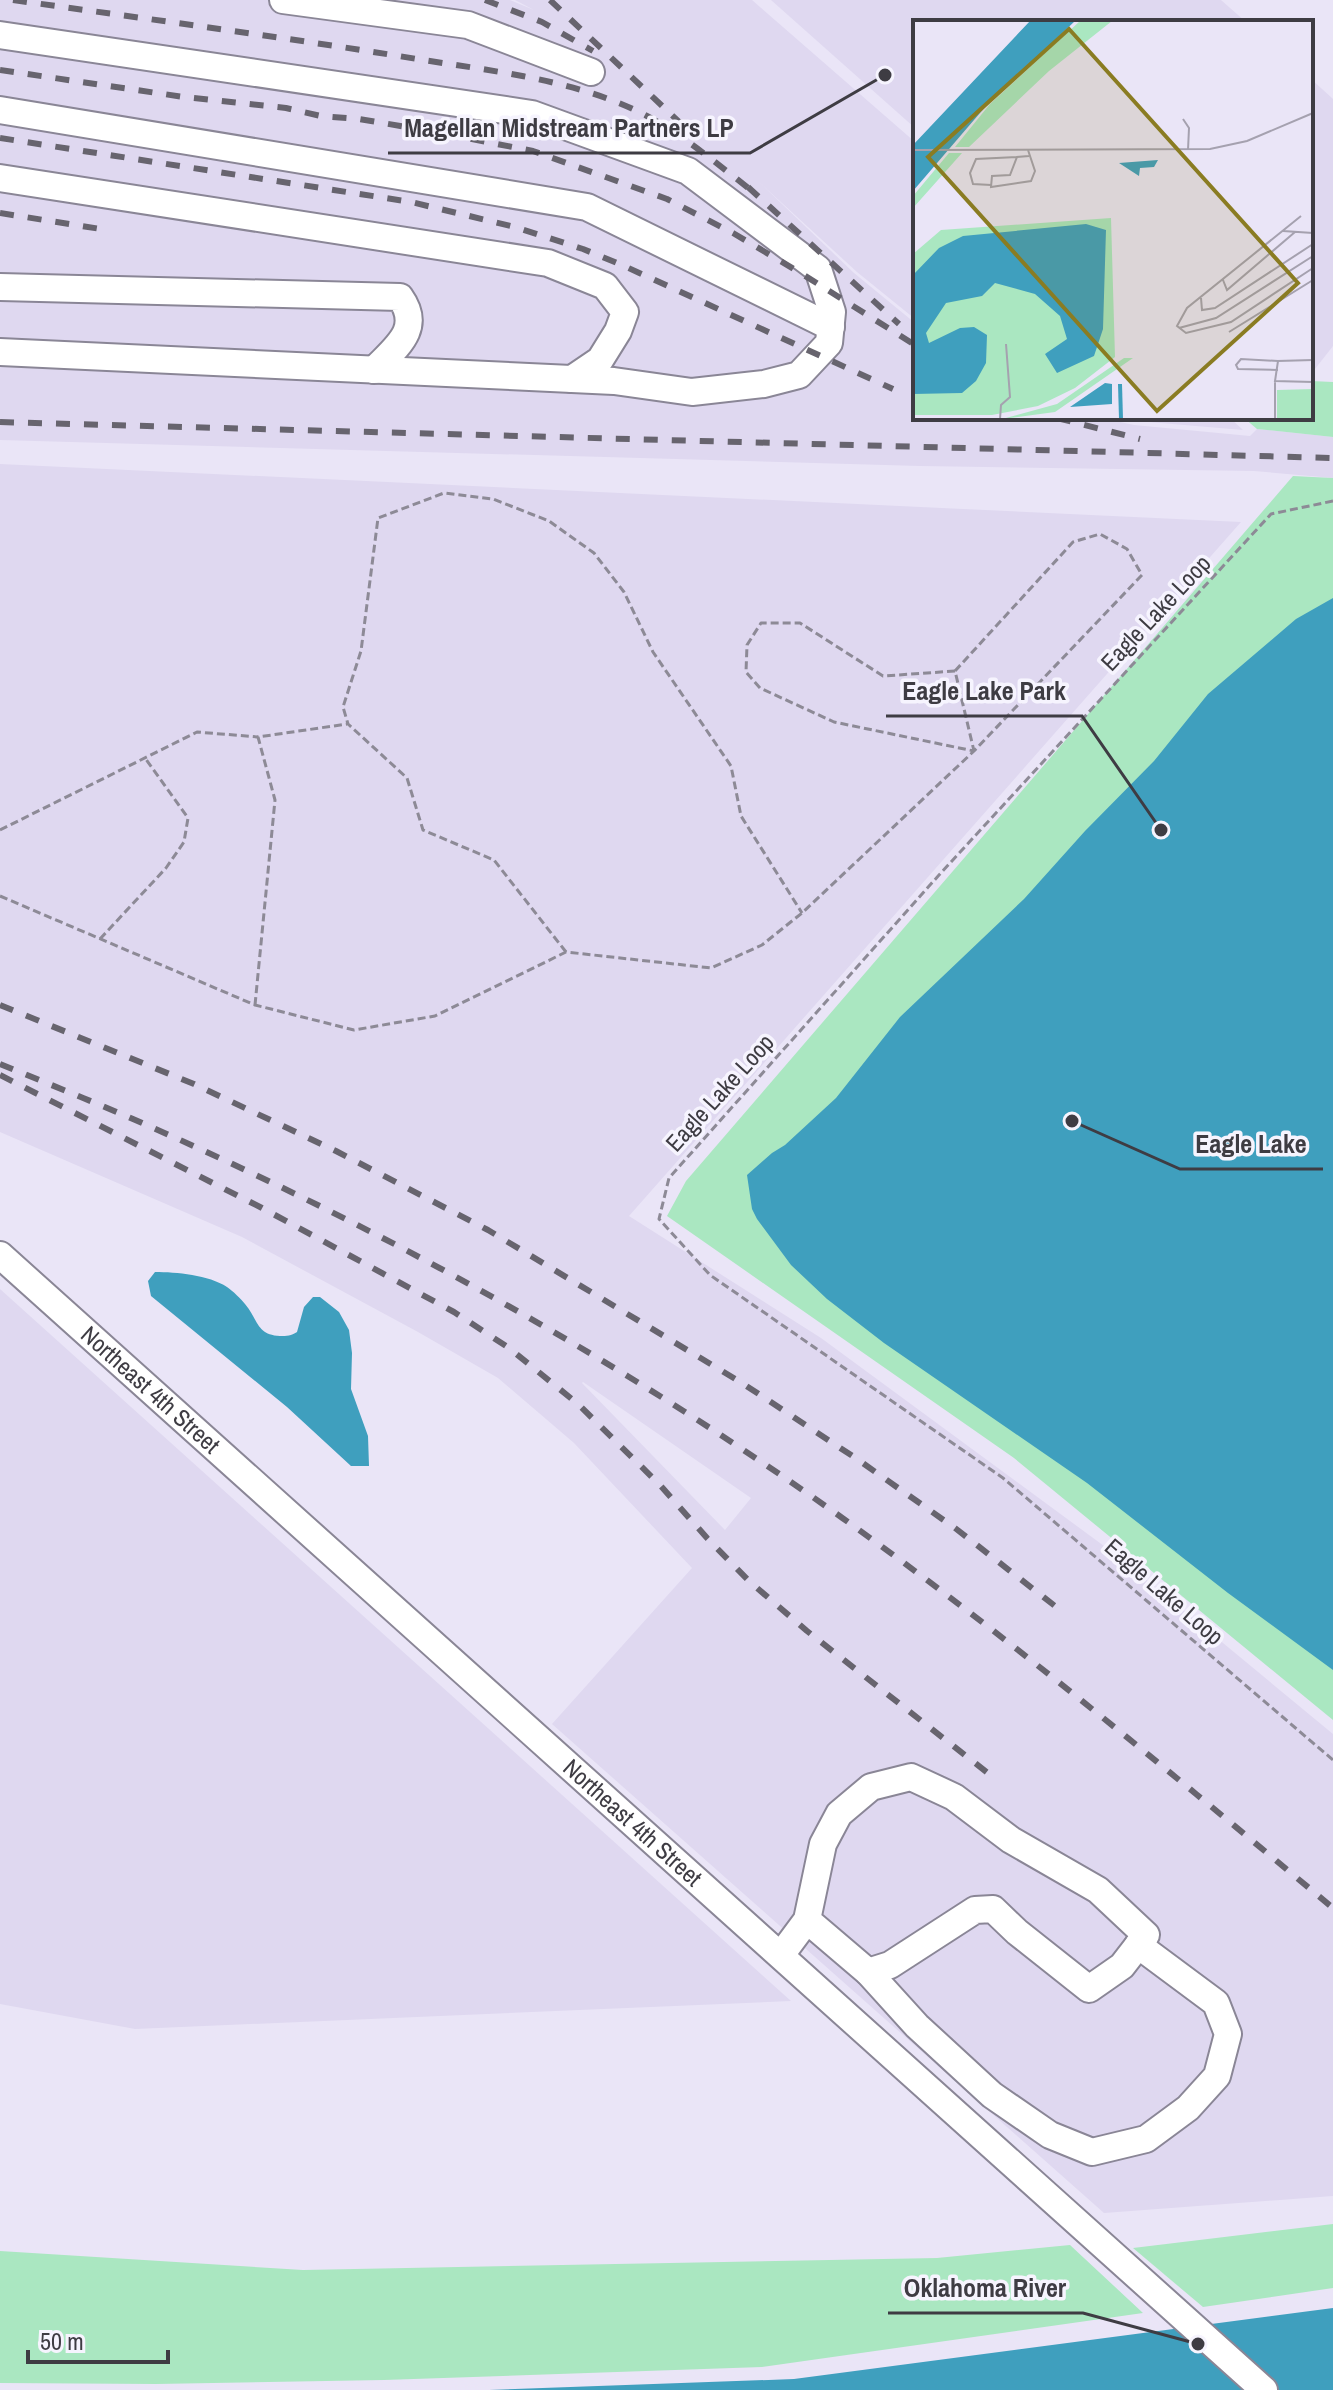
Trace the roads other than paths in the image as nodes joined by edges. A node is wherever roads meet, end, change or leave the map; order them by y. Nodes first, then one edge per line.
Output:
1 (283, 0) edge
2 (0, 35) edge
3 (591, 72) dead end
4 (0, 110) edge
5 (0, 178) edge
6 (0, 287) edge
7 (831, 327) junction
8 (0, 352) edge
9 (374, 370) junction
10 (572, 379) junction
11 (0, 1255) edge
12 (807, 1920) junction
13 (1138, 1945) junction
14 (781, 1955) junction
15 (868, 1972) junction
16 (1264, 2390) edge

1 - 3 street
2 - 7 street
4 - 7 street
5 - 10 street
6 - 9 street
7 - 10 street
8 - 9 street
9 - 10 street
11 - 14 street, Northeast 4th Street
12 - 13 street
12 - 14 street
12 - 15 street
13 - 15 street
13 - 15 street
14 - 16 street, Northeast 4th Street

